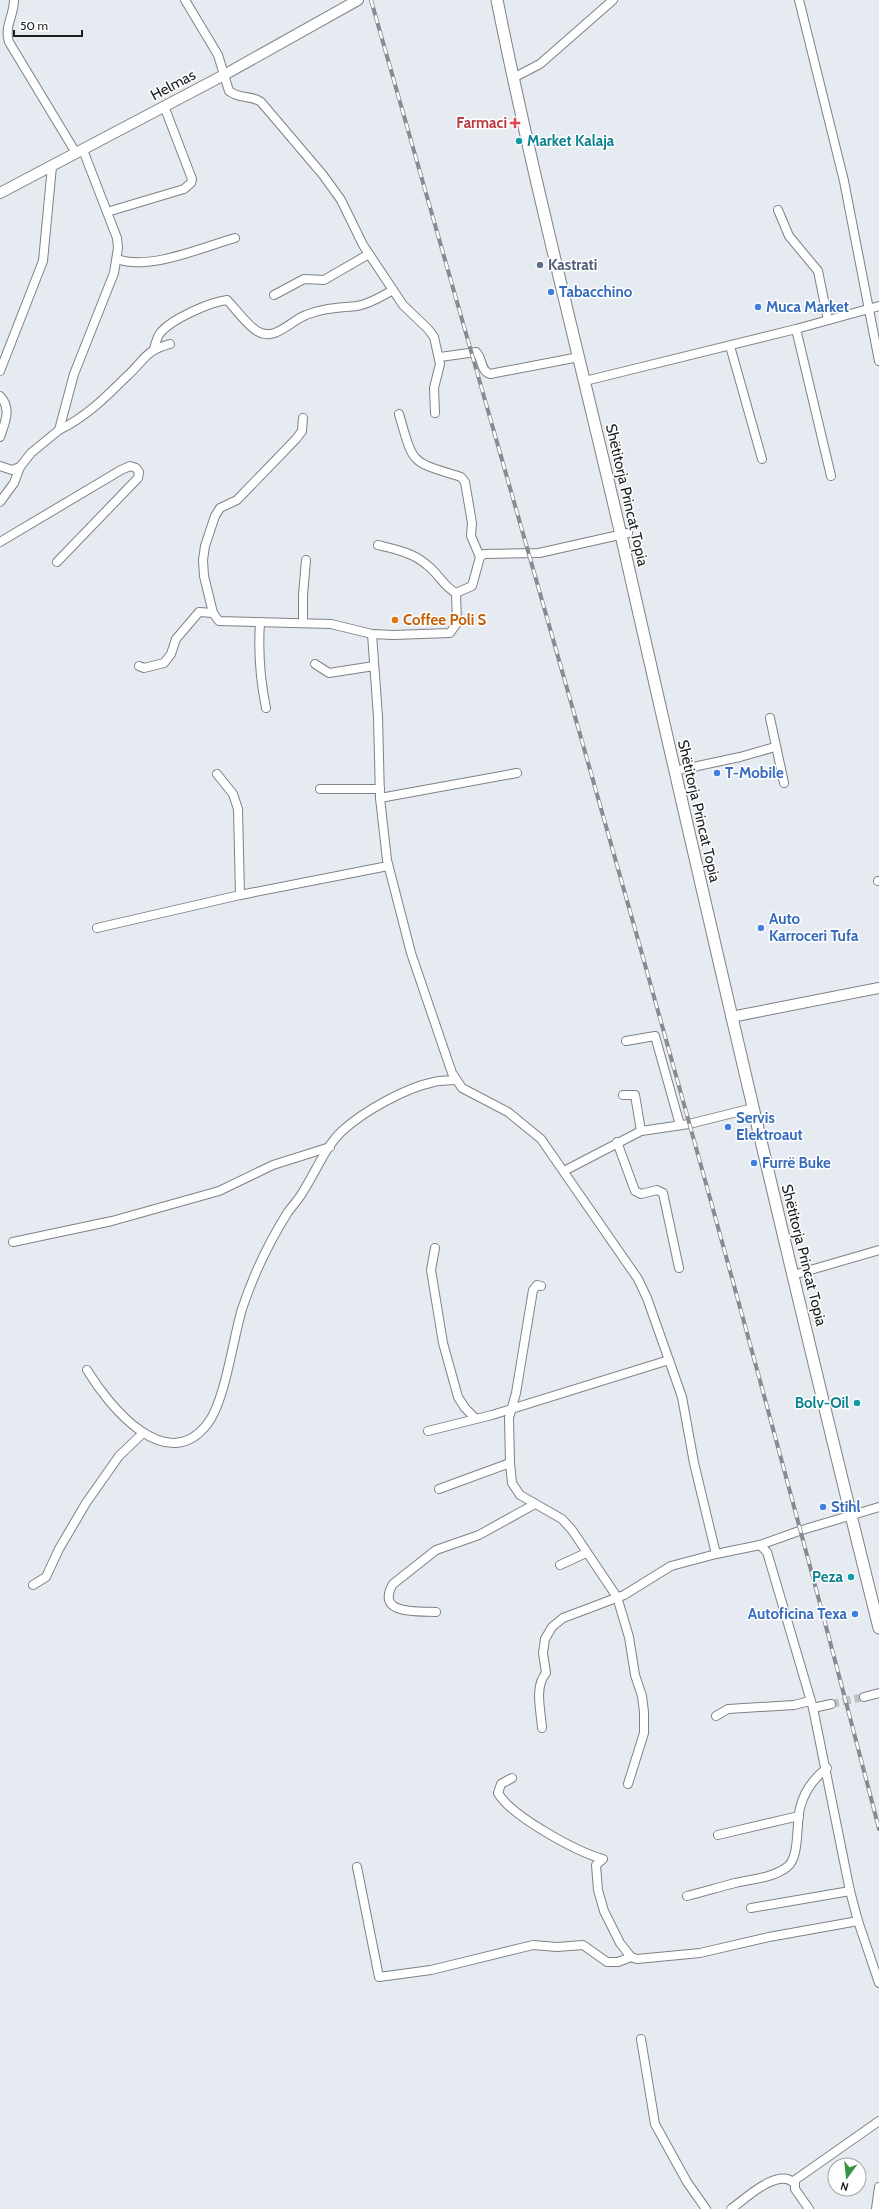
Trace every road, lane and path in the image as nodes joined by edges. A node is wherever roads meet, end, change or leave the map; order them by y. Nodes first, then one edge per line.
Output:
1 (14, 0) edge
2 (185, 0) edge
3 (358, 0) edge
4 (497, 0) edge
5 (613, 0) edge
6 (799, 0) edge
7 (224, 75) junction
8 (513, 78) junction
9 (164, 106) junction
10 (80, 152) junction
11 (52, 166) junction
12 (0, 193) edge
13 (778, 210) dead end
14 (107, 212) junction
15 (235, 238) dead end
16 (369, 254) junction
17 (117, 260) junction
18 (393, 290) junction
19 (274, 295) dead end
20 (879, 306) edge
21 (868, 309) junction
22 (828, 320) junction
23 (796, 330) junction
24 (170, 344) dead end
25 (730, 346) junction
26 (154, 349) junction
27 (440, 357) junction
28 (579, 357) junction
29 (879, 361) edge
30 (0, 371) edge
31 (585, 381) junction
32 (0, 396) edge
33 (434, 413) dead end
34 (399, 414) dead end
35 (303, 418) dead end
36 (60, 430) junction
37 (0, 437) edge
38 (762, 459) dead end
39 (0, 466) edge
40 (20, 467) junction
41 (831, 476) dead end
42 (0, 502) edge
43 (624, 534) junction
44 (0, 542) edge
45 (378, 545) dead end
46 (480, 557) junction
47 (306, 560) dead end
48 (57, 562) dead end
49 (456, 593) junction
50 (213, 613) junction
51 (260, 622) junction
52 (303, 623) junction
53 (372, 634) junction
54 (315, 664) dead end
55 (139, 666) dead end
56 (374, 666) junction
57 (266, 708) dead end
58 (770, 718) dead end
59 (775, 747) junction
60 (674, 770) junction
61 (517, 773) dead end
62 (217, 774) dead end
63 (784, 783) dead end
64 (320, 789) dead end
65 (380, 789) junction
66 (380, 798) junction
67 (388, 866) junction
68 (240, 895) junction
69 (97, 928) dead end
70 (879, 988) edge
71 (731, 1017) junction
72 (626, 1041) dead end
73 (455, 1080) junction
74 (623, 1095) dead end
75 (753, 1108) junction
76 (680, 1125) junction
77 (641, 1131) junction
78 (617, 1142) junction
79 (330, 1147) junction
80 (564, 1171) junction
81 (12, 1242) dead end
82 (435, 1248) dead end
83 (879, 1250) edge
84 (679, 1268) dead end
85 (800, 1273) dead end
86 (541, 1286) dead end
87 (670, 1360) junction
88 (87, 1370) dead end
89 (513, 1408) junction
90 (475, 1418) junction
91 (428, 1431) dead end
92 (143, 1433) junction
93 (510, 1463) junction
94 (440, 1489) dead end
95 (536, 1504) junction
96 (879, 1508) edge
97 (851, 1515) junction
98 (770, 1542) junction
99 (760, 1546) junction
100 (767, 1552) junction
101 (586, 1553) junction
102 (716, 1554) junction
103 (560, 1565) dead end
104 (33, 1585) dead end
105 (617, 1597) junction
106 (876, 1603) edge
107 (436, 1612) dead end
108 (879, 1628) edge
109 (879, 1693) edge
110 (864, 1696) tunnel mouth
111 (811, 1704) junction
112 (831, 1704) tunnel mouth
113 (716, 1716) dead end
114 (542, 1728) dead end
115 (826, 1768) junction
116 (512, 1778) dead end
117 (628, 1784) dead end
118 (799, 1816) junction
119 (718, 1835) dead end
120 (357, 1867) dead end
121 (850, 1891) junction
122 (687, 1896) dead end
123 (751, 1908) dead end
124 (858, 1921) junction
125 (631, 1957) junction
126 (879, 1983) edge
127 (641, 2039) dead end
128 (879, 2120) edge
129 (794, 2183) junction
130 (879, 2187) edge
131 (706, 2209) edge
132 (731, 2209) edge
133 (809, 2209) edge
134 (876, 2209) edge

1 - 10 street
2 - 7 street
3 - 7 street, Helmas
4 - 8 main road, Shëtitorja Princat Topia
5 - 8 street
6 - 21 street
7 - 9 street, Helmas
7 - 16 street
8 - 28 main road, Shëtitorja Princat Topia
9 - 10 street, Helmas
9 - 14 street
10 - 11 street, Helmas
10 - 14 street
11 - 12 street, Helmas
11 - 30 street
13 - 22 street
14 - 17 street
15 - 17 street
16 - 18 street
16 - 19 street
17 - 36 street
18 - 26 street
18 - 27 street
20 - 21 street
21 - 22 street
21 - 29 street
22 - 23 street
23 - 25 street
23 - 41 street
24 - 26 street
25 - 31 street
25 - 38 street
26 - 36 street
27 - 28 street
27 - 33 street
28 - 31 main road, Shëtitorja Princat Topia
31 - 43 main road, Shëtitorja Princat Topia
32 - 37 street
34 - 46 street
35 - 50 street
36 - 40 street
39 - 40 street
40 - 42 street
43 - 46 street
43 - 60 main road, Shëtitorja Princat Topia
44 - 48 street
45 - 49 street
46 - 49 street
47 - 52 street
49 - 53 street
50 - 51 street
50 - 55 street
51 - 52 street
51 - 57 street
52 - 53 street
53 - 56 street
54 - 56 street
56 - 65 street
58 - 59 street
59 - 60 street
59 - 63 street
60 - 71 main road, Shëtitorja Princat Topia
61 - 66 street
62 - 68 street
64 - 65 street
65 - 66 street
66 - 67 street
67 - 68 street
67 - 73 street
68 - 69 street
70 - 71 street
71 - 75 main road, Shëtitorja Princat Topia
72 - 76 street
73 - 79 street
73 - 80 street
74 - 77 street
75 - 76 street
75 - 97 main road, Shëtitorja Princat Topia
76 - 77 street
77 - 78 street
78 - 80 street
78 - 84 street
79 - 81 street
79 - 92 street
80 - 87 street
82 - 90 street
83 - 85 street
86 - 89 street
87 - 89 street
87 - 102 street
88 - 92 street
89 - 90 street
89 - 93 street
90 - 91 street
92 - 104 street
93 - 94 street
93 - 95 street
95 - 101 street
95 - 107 street
96 - 97 street
97 - 98 street
97 - 106 main road, Shëtitorja Princat Topia
98 - 99 street
98 - 100 street
99 - 100 street
99 - 102 street
100 - 111 street
101 - 103 street
101 - 105 street
102 - 105 street
105 - 114 street
105 - 117 street
106 - 108 main road, Shëtitorja Princat Topia
109 - 110 street
111 - 112 street
111 - 113 street
111 - 115 street
115 - 118 street
115 - 121 street
116 - 125 street
118 - 119 street
118 - 122 street
120 - 125 street
121 - 123 street
121 - 124 street
124 - 125 street
124 - 126 street
127 - 131 street
128 - 129 street
129 - 132 street
129 - 133 street
130 - 134 street

